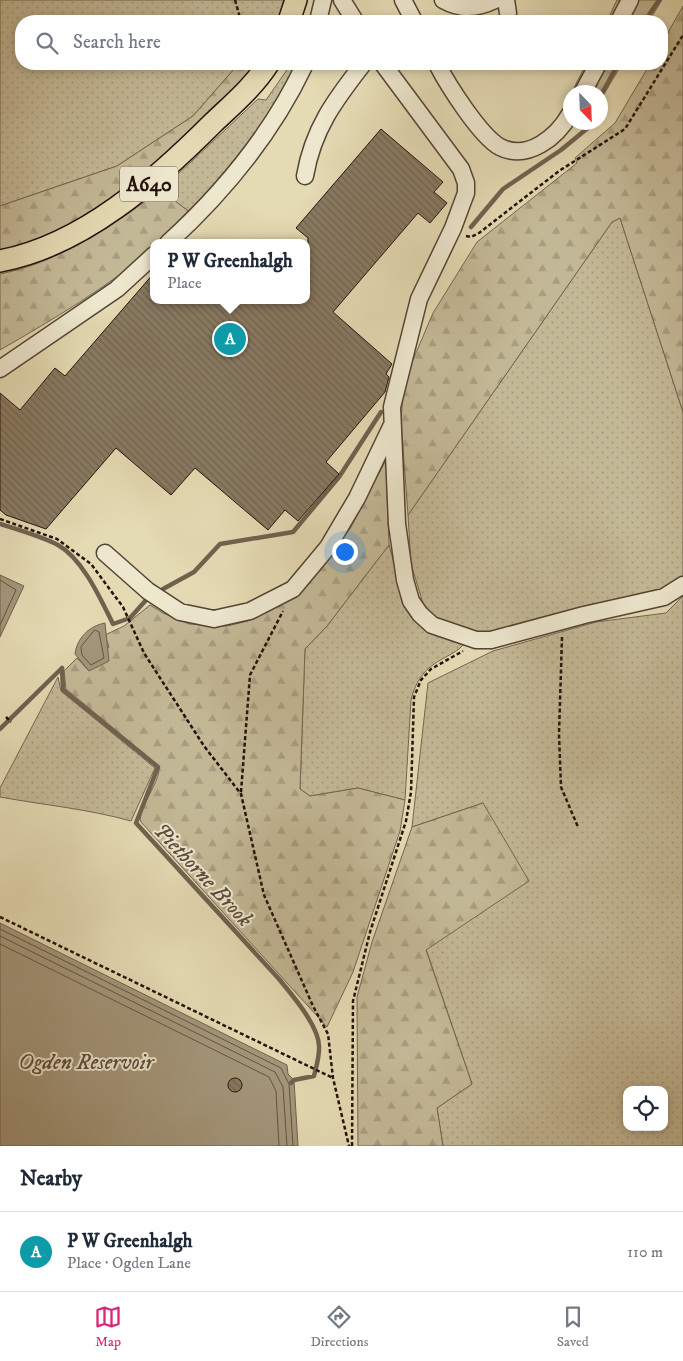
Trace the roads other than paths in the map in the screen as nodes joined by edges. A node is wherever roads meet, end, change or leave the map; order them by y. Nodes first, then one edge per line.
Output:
1 (296, 0) edge
2 (323, 0) edge
3 (342, 0) edge
4 (403, 0) edge
5 (443, 0) edge
6 (494, 0) edge
7 (630, 0) edge
8 (291, 15) edge
9 (319, 15) edge
10 (351, 15) edge
11 (411, 15) edge
12 (622, 15) edge
13 (263, 70) edge
14 (302, 70) edge
15 (358, 70) edge
16 (387, 70) edge
17 (440, 70) edge
18 (595, 70) edge
19 (587, 85) edge
20 (563, 126) edge
21 (305, 176) dead end
22 (172, 239) edge
23 (150, 259) edge
24 (0, 261) edge
25 (0, 369) edge
26 (392, 425) junction
27 (105, 553) dead end
28 (683, 585) edge

1 - 8 main road
2 - 9 street
3 - 10 street
4 - 11 street
5 - 6 street
7 - 12 street
13 - 24 main road, A640
14 - 22 street
15 - 21 street
16 - 26 street
17 - 20 street
18 - 19 street
23 - 25 street
26 - 27 street
26 - 28 street

